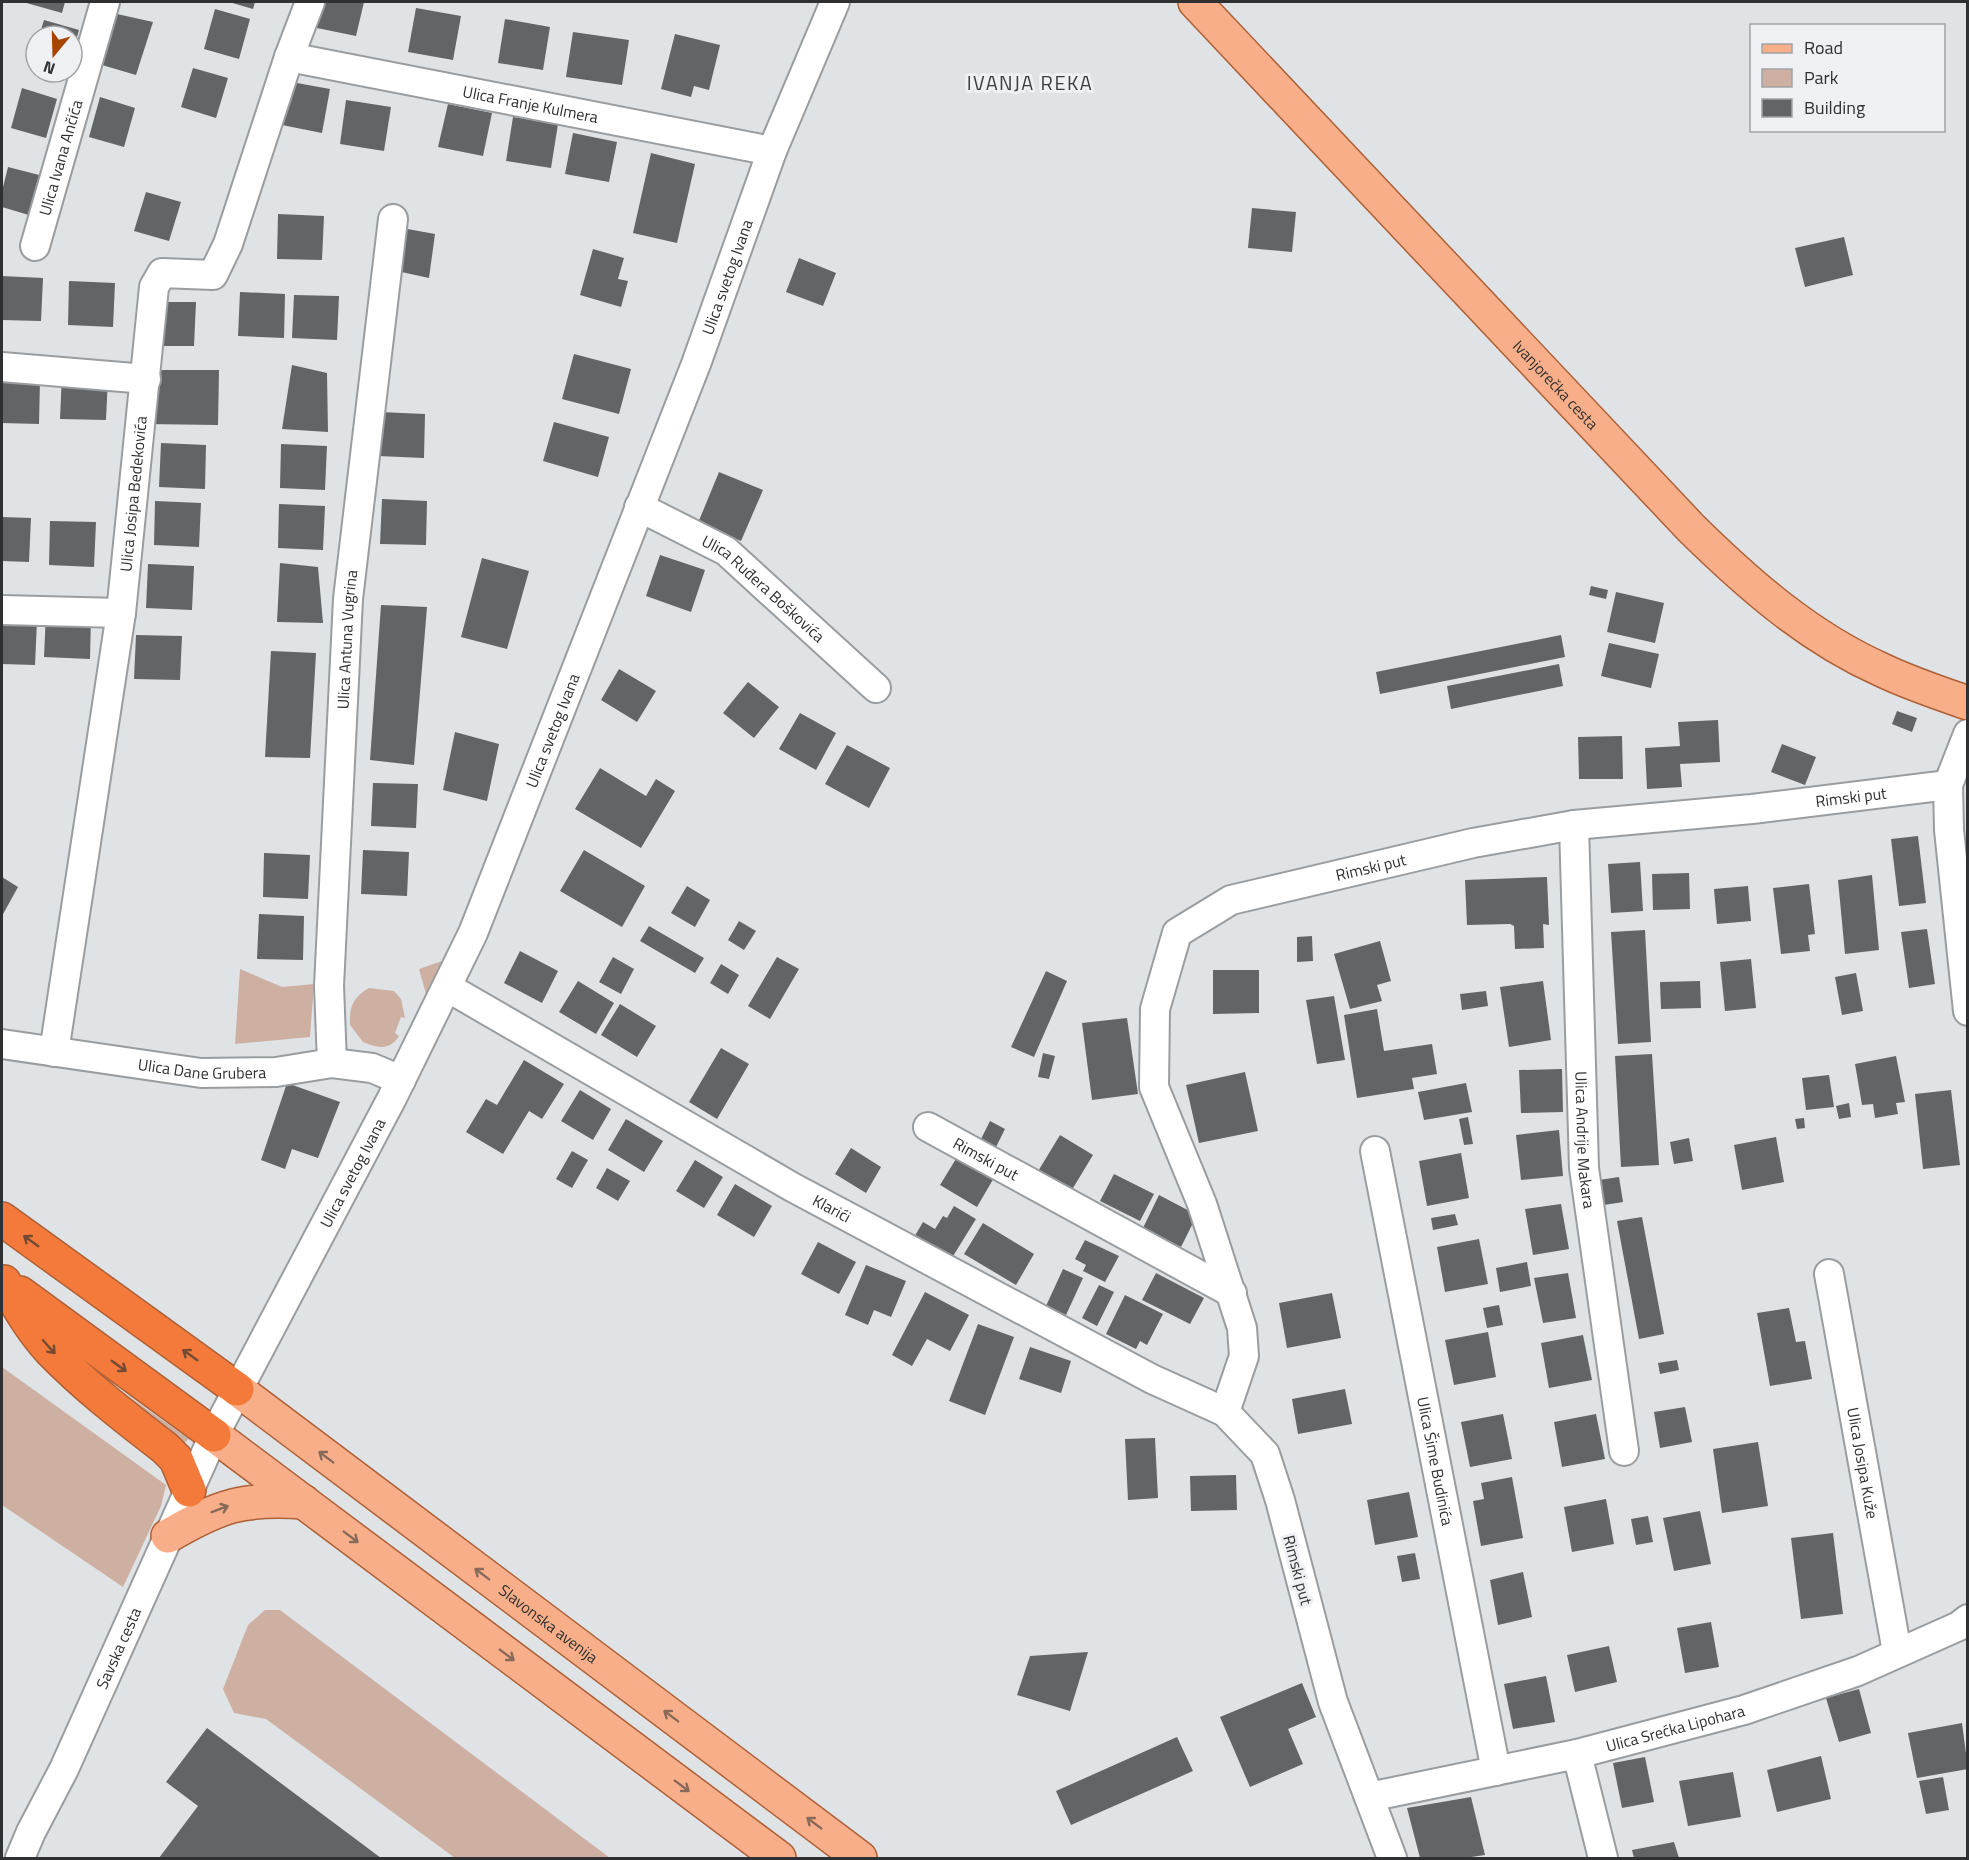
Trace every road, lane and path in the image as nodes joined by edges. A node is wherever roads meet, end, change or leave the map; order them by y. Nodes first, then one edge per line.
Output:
1 (105, 2) edge
2 (310, 2) edge
3 (835, 2) edge
4 (1196, 2) edge
5 (289, 57) junction
6 (772, 151) junction
7 (393, 219) dead end
8 (35, 246) dead end
9 (2, 367) edge
10 (146, 379) junction
11 (639, 507) junction
12 (2, 610) edge
13 (121, 613) junction
14 (876, 688) dead end
15 (1968, 704) edge
16 (1968, 734) edge
17 (1948, 785) junction
18 (1574, 825) junction
19 (447, 987) junction
20 (1968, 1011) edge
21 (2, 1044) edge
22 (54, 1052) junction
23 (332, 1063) junction
24 (401, 1080) junction
25 (928, 1126) dead end
26 (1375, 1151) dead end
27 (2, 1219) edge
28 (1829, 1274) dead end
29 (3, 1281) edge
30 (1232, 1293) junction
31 (237, 1389) junction
32 (1225, 1412) junction
33 (214, 1435) junction
34 (1624, 1451) dead end
35 (189, 1490) junction
36 (304, 1502) junction
37 (168, 1536) junction
38 (1968, 1619) edge
39 (1897, 1652) junction
40 (1577, 1754) junction
41 (1496, 1771) junction
42 (1369, 1797) junction
43 (20, 1858) edge
44 (778, 1858) edge
45 (861, 1858) edge
46 (1392, 1858) edge
47 (1603, 1858) edge

1 - 8 street, Ulica Ivana Ančića
2 - 5 street, Ulica Josipa Bedekovića
3 - 6 street, Ulica svetog Ivana
4 - 15 main road, Ivanjorečka cesta
5 - 6 street, Ulica Franje Kulmera
5 - 10 street, Ulica Josipa Bedekovića
6 - 11 street, Ulica svetog Ivana
7 - 23 street, Ulica Antuna Vugrina
9 - 10 street
10 - 13 street, Ulica Josipa Bedekovića
11 - 14 street, Ulica Ruđera Boškovića
11 - 19 street, Ulica svetog Ivana
12 - 13 street
13 - 22 street, Ulica Josipa Bedekovića
16 - 17 street
17 - 18 street, Rimski put
17 - 20 street
18 - 30 street, Rimski put
18 - 34 street, Ulica Andrije Makara
19 - 24 street, Ulica svetog Ivana
19 - 32 street, Klarići
21 - 22 street, Ulica Dane Grubera
22 - 23 street, Ulica Dane Grubera
23 - 24 street, Ulica Dane Grubera
24 - 31 street, Ulica svetog Ivana
25 - 30 street, Rimski put
26 - 41 street, Ulica Šime Budinića
31 -> 27 highway
28 - 39 street, Ulica Josipa Kuže
29 -> 33 highway
29 -> 35 highway
30 - 32 street, Rimski put
31 - 33 street, Ulica svetog Ivana
45 -> 31 main road, Slavonska avenija
32 - 42 street, Rimski put
33 - 35 street, Savska cesta
33 - 36 main road
35 - 37 street, Savska cesta
37 -> 36 main road
36 -> 44 main road
37 - 43 street, Savska cesta
38 - 39 street, Ulica Srećka Lipohara
39 - 40 street, Ulica Srećka Lipohara
40 - 41 street, Ulica Srećka Lipohara
40 - 47 street
41 - 42 street, Ulica Srećka Lipohara
42 - 46 street, Rimski put

